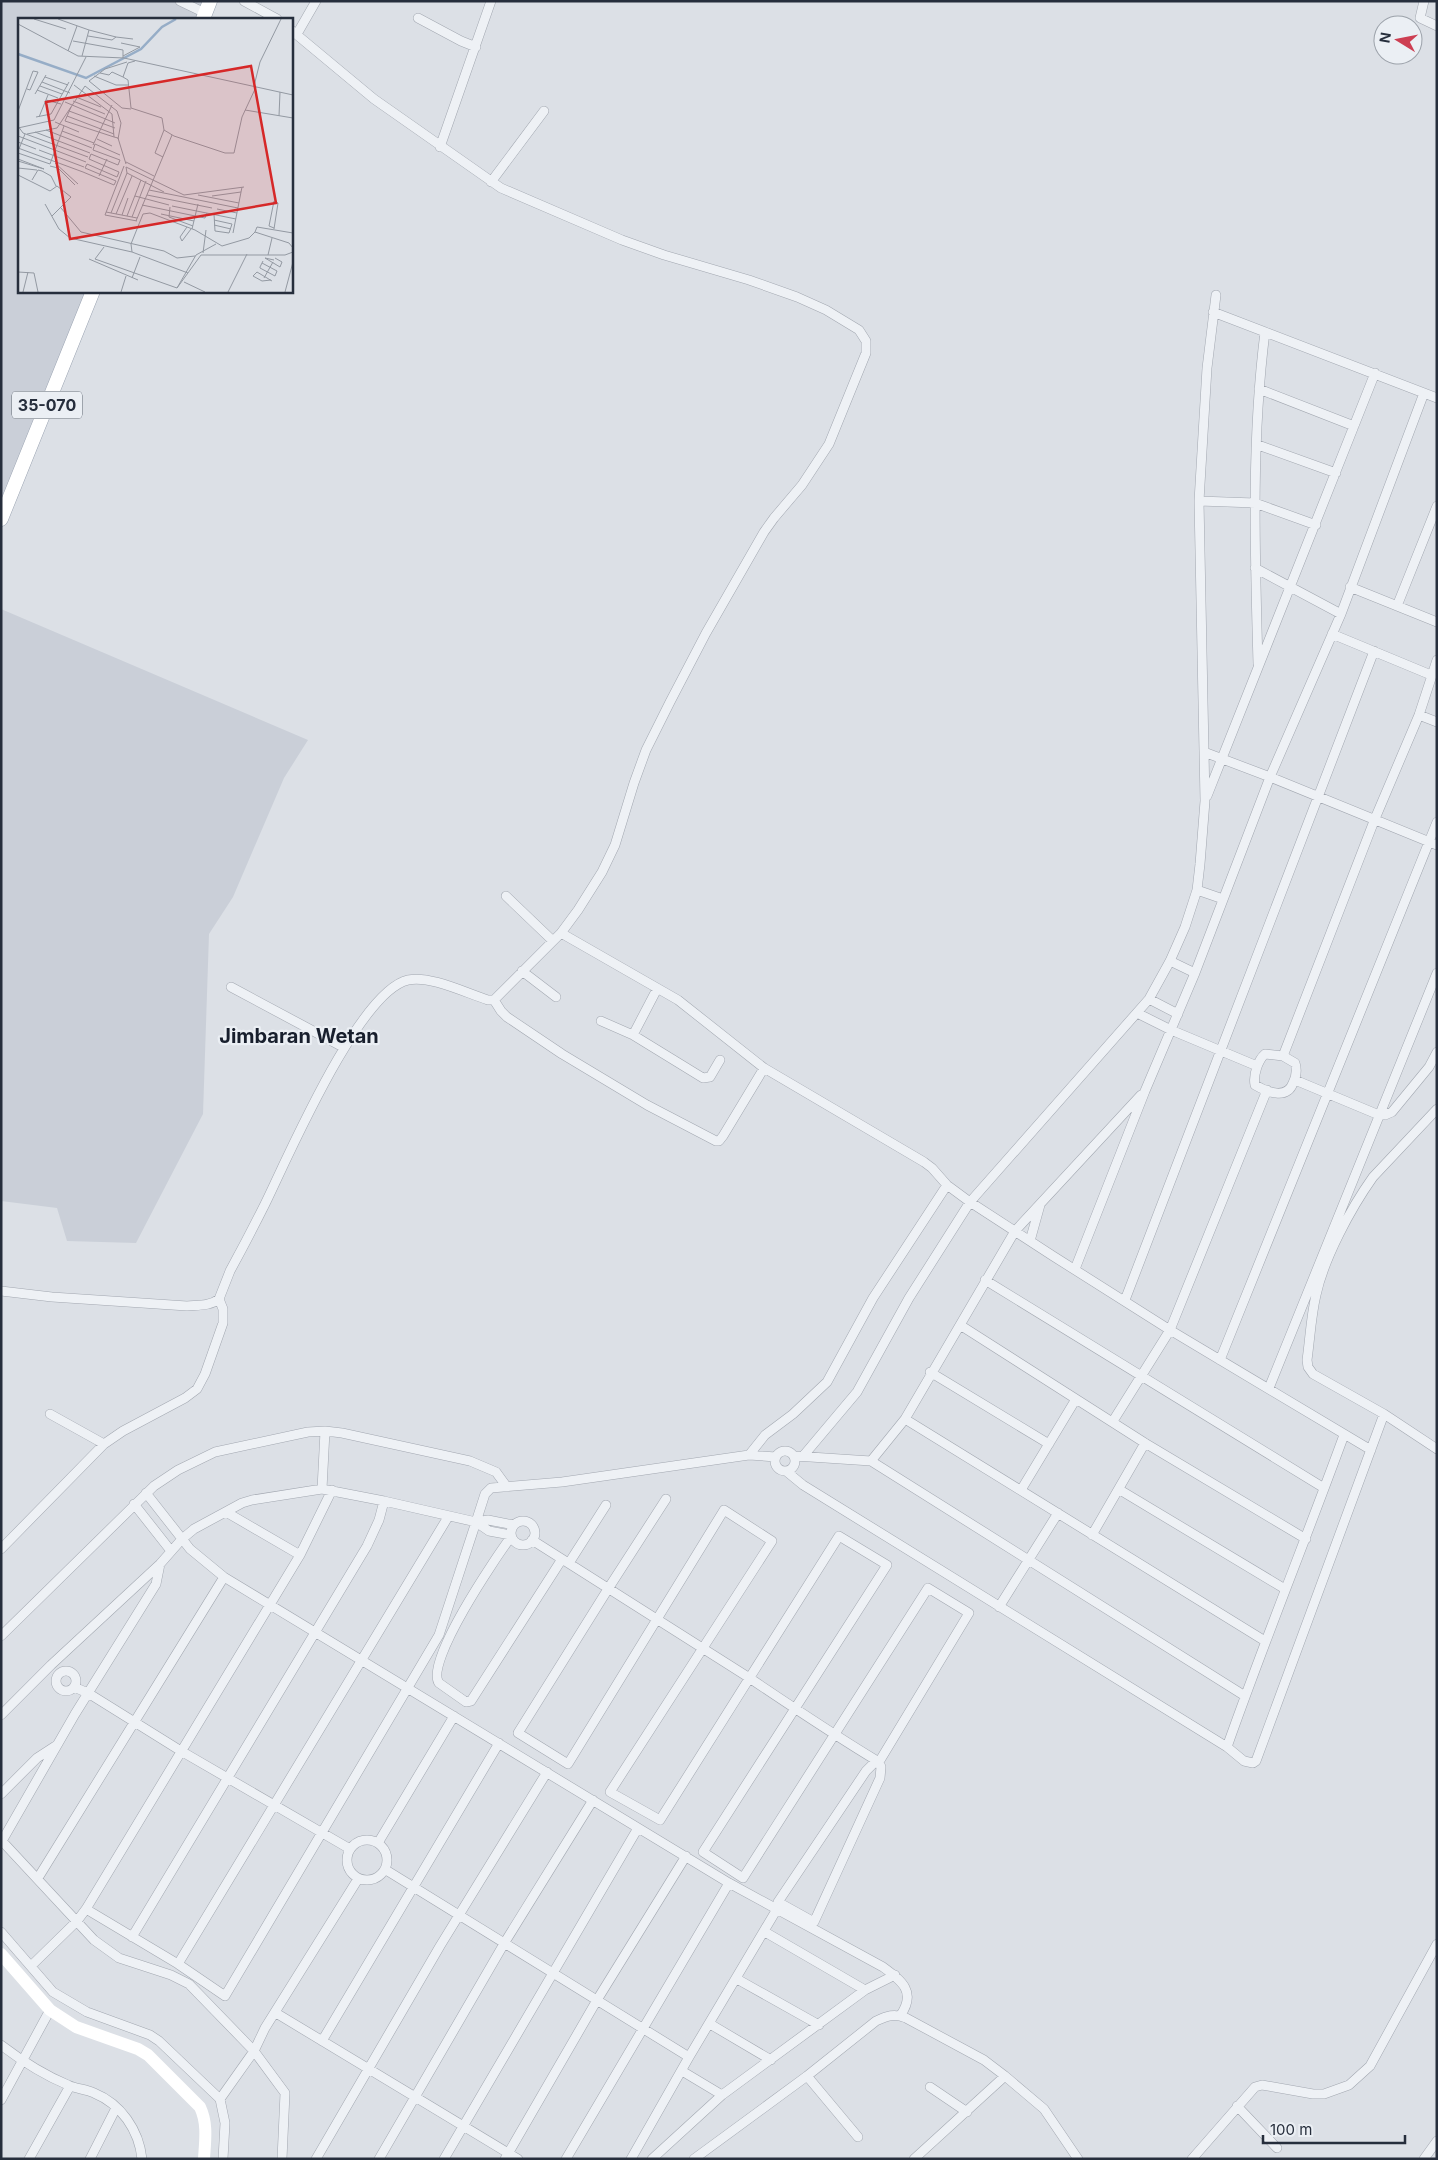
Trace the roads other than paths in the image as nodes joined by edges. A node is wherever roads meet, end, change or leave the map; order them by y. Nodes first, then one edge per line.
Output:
1 (180, 1) edge
2 (244, 1) edge
3 (316, 1) edge
4 (491, 1) edge
5 (1424, 1) edge
6 (206, 11) edge
7 (275, 18) edge
8 (418, 18) dead end
9 (1437, 26) edge
10 (294, 32) edge
11 (476, 47) junction
12 (544, 111) dead end
13 (440, 147) junction
14 (491, 182) junction
15 (93, 292) edge
16 (1216, 296) dead end
17 (1213, 312) junction
18 (1265, 332) junction
19 (1375, 373) junction
20 (1259, 389) junction
21 (1424, 393) junction
22 (1437, 398) edge
23 (1354, 426) junction
24 (1258, 445) junction
25 (1336, 473) junction
26 (1199, 501) junction
27 (1255, 503) junction
28 (1437, 506) edge
29 (1, 519) edge
30 (1316, 525) junction
31 (1256, 568) junction
32 (1292, 587) junction
33 (1350, 587) junction
34 (1397, 606) junction
35 (1341, 614) junction
36 (1437, 622) edge
37 (1332, 634) junction
38 (1374, 651) junction
39 (1437, 660) edge
40 (1258, 667) junction
41 (1431, 675) junction
42 (1419, 715) junction
43 (1437, 722) edge
44 (1204, 752) junction
45 (1222, 760) junction
46 (1270, 777) junction
47 (1317, 797) junction
48 (1205, 801) junction
49 (1374, 820) junction
50 (1437, 822) edge
51 (1428, 842) junction
52 (1437, 845) edge
53 (1196, 890) junction
54 (506, 896) dead end
55 (1223, 899) junction
56 (561, 933) junction
57 (553, 941) junction
58 (1170, 961) junction
59 (522, 971) junction
60 (1195, 973) junction
61 (1437, 973) edge
62 (231, 987) dead end
63 (657, 989) junction
64 (556, 998) dead end
65 (1149, 999) junction
66 (494, 1000) junction
67 (1137, 1013) junction
68 (1178, 1014) junction
69 (601, 1021) dead end
70 (1171, 1030) junction
71 (633, 1035) junction
72 (344, 1048) junction
73 (1219, 1050) junction
74 (1437, 1052) edge
75 (1283, 1056) junction
76 (720, 1060) dead end
77 (1257, 1066) junction
78 (764, 1068) junction
79 (1295, 1080) junction
80 (1267, 1090) junction
81 (1145, 1092) junction
82 (1327, 1093) junction
83 (1437, 1109) edge
84 (1378, 1115) junction
85 (945, 1182) junction
86 (970, 1202) junction
87 (1040, 1204) junction
88 (1015, 1231) junction
89 (1030, 1241) junction
90 (1076, 1269) junction
91 (985, 1280) junction
92 (1, 1291) edge
93 (219, 1299) junction
94 (1124, 1300) junction
95 (960, 1325) junction
96 (1170, 1330) junction
97 (1220, 1360) junction
98 (930, 1372) junction
99 (1141, 1375) junction
100 (1269, 1388) junction
101 (1076, 1399) junction
102 (50, 1414) dead end
103 (1384, 1414) junction
104 (905, 1419) junction
105 (1113, 1421) junction
106 (325, 1431) junction
107 (1344, 1435) junction
108 (1145, 1443) junction
109 (104, 1444) junction
110 (1049, 1444) junction
111 (1437, 1449) edge
112 (1371, 1450) junction
113 (749, 1455) junction
114 (799, 1456) junction
115 (776, 1458) junction
116 (871, 1461) junction
117 (786, 1472) junction
118 (507, 1487) junction
119 (1324, 1488) junction
120 (322, 1489) junction
121 (332, 1490) junction
122 (1021, 1490) junction
123 (1120, 1490) junction
124 (146, 1492) junction
125 (666, 1499) dead end
126 (384, 1501) junction
127 (134, 1504) junction
128 (606, 1505) dead end
129 (226, 1512) junction
130 (1058, 1513) junction
131 (448, 1517) junction
132 (476, 1522) junction
133 (514, 1525) junction
134 (1092, 1535) junction
135 (511, 1536) junction
136 (182, 1539) junction
137 (1306, 1539) junction
138 (532, 1540) junction
139 (1, 1549) edge
140 (171, 1551) junction
141 (300, 1555) junction
142 (565, 1561) junction
143 (1027, 1561) junction
144 (160, 1564) junction
145 (224, 1577) junction
146 (608, 1588) junction
147 (1285, 1589) junction
148 (269, 1605) junction
149 (998, 1607) junction
150 (657, 1620) junction
151 (316, 1633) junction
152 (1, 1636) edge
153 (1265, 1641) junction
154 (702, 1648) junction
155 (361, 1660) junction
156 (51, 1665) junction
157 (58, 1675) junction
158 (748, 1678) junction
159 (74, 1687) junction
160 (408, 1688) junction
161 (88, 1692) junction
162 (1245, 1696) junction
163 (794, 1709) junction
164 (1, 1715) edge
165 (454, 1716) junction
166 (134, 1722) junction
167 (834, 1735) junction
168 (498, 1743) junction
169 (57, 1745) junction
170 (1227, 1747) junction
171 (181, 1751) junction
172 (879, 1762) junction
173 (547, 1772) junction
174 (228, 1779) junction
175 (1, 1794) edge
176 (593, 1800) junction
177 (273, 1806) junction
178 (638, 1828) junction
179 (321, 1832) junction
180 (2, 1840) edge
181 (378, 1843) junction
182 (350, 1849) junction
183 (686, 1856) junction
184 (386, 1870) junction
185 (38, 1878) junction
186 (358, 1879) junction
187 (729, 1883) junction
188 (413, 1886) junction
189 (86, 1909) junction
190 (777, 1909) junction
191 (459, 1914) junction
192 (77, 1921) junction
193 (1, 1932) edge
194 (765, 1932) junction
195 (132, 1937) junction
196 (505, 1942) junction
197 (1437, 1944) edge
198 (1, 1954) edge
199 (178, 1964) junction
200 (31, 1966) junction
201 (553, 1972) junction
202 (894, 1975) junction
203 (737, 1979) junction
204 (865, 1990) junction
205 (225, 1996) junction
206 (597, 2000) junction
207 (50, 2010) junction
208 (215, 2010) junction
209 (276, 2013) junction
210 (900, 2016) junction
211 (710, 2024) junction
212 (819, 2025) junction
213 (642, 2028) junction
214 (322, 2041) junction
215 (1, 2046) edge
216 (254, 2051) junction
217 (689, 2057) junction
218 (771, 2060) junction
219 (22, 2062) junction
220 (369, 2070) junction
221 (682, 2070) junction
222 (806, 2076) junction
223 (1005, 2076) junction
224 (70, 2086) junction
225 (930, 2086) dead end
226 (722, 2094) junction
227 (416, 2097) junction
228 (220, 2099) junction
229 (1, 2100) edge
230 (1237, 2106) junction
231 (116, 2108) junction
232 (967, 2112) junction
233 (463, 2127) junction
234 (858, 2137) dead end
235 (1437, 2141) edge
236 (1277, 2148) dead end
237 (507, 2156) edge
238 (29, 2159) edge
239 (90, 2159) edge
240 (142, 2159) edge
241 (204, 2159) edge
242 (222, 2159) edge
243 (282, 2159) edge
244 (316, 2159) edge
245 (379, 2159) edge
246 (444, 2159) edge
247 (518, 2159) edge
248 (566, 2159) edge
249 (631, 2159) edge
250 (652, 2159) edge
251 (694, 2159) edge
252 (914, 2159) edge
253 (1078, 2159) edge
254 (1192, 2159) edge
255 (1424, 2159) edge

1 - 6 street
2 - 7 street
3 - 10 street
4 - 11 street
5 - 9 street
8 - 11 street
10 - 13 street
11 - 13 street
12 - 14 street
13 - 14 street
14 - 56 street
15 - 29 main road, 35-070
16 - 17 street
17 - 18 street
17 - 26 street
18 - 19 street
18 - 20 street
19 - 21 street
19 - 23 street
20 - 23 street
20 - 24 street
21 - 22 street
21 - 33 street
23 - 25 street
24 - 25 street
24 - 27 street
25 - 30 street
26 - 27 street
26 - 44 street
27 - 30 street
27 - 31 street
28 - 34 street
30 - 32 street
31 - 32 street
31 - 40 street
32 - 35 street
32 - 40 street
33 - 34 street
33 - 35 street
34 - 36 street
35 - 37 street
37 - 38 street
37 - 46 street
38 - 41 street
38 - 47 street
39 - 41 street
40 - 45 street
41 - 42 street
42 - 43 street
42 - 49 street
44 - 45 street
44 - 48 street
45 - 46 street
45 - 48 street
46 - 47 street
46 - 55 street
47 - 49 street
47 - 73 street
48 - 53 street
49 - 51 street
49 - 75 street
50 - 51 street
51 - 52 street
51 - 82 street
53 - 55 street
53 - 58 street
54 - 57 street
55 - 60 street
56 - 57 street
56 - 63 street
57 - 59 street
58 - 60 street
58 - 65 street
59 - 64 street
59 - 66 street
60 - 68 street
61 - 84 street
62 - 72 street
63 - 71 street
63 - 78 street
65 - 67 street
65 - 68 street
66 - 72 street
66 - 78 street
67 - 70 street
67 - 86 street
68 - 70 street
69 - 71 street
70 - 73 street
70 - 81 street
71 - 76 street
72 - 93 street
73 - 77 street
73 - 94 street
74 - 84 street
75 - 77 street
75 - 79 street
77 - 80 street
78 - 85 street
79 - 80 street
79 - 82 street
80 - 96 street
81 - 87 street
81 - 90 street
82 - 84 street
82 - 97 street
83 - 103 street
84 - 100 street
85 - 86 street
85 - 113 street
86 - 88 street
86 - 114 street
87 - 88 street
87 - 89 street
88 - 89 street
88 - 91 street
89 - 90 street
90 - 94 street
91 - 95 street
91 - 99 street
92 - 93 street
93 - 109 street
94 - 96 street
95 - 98 street
95 - 101 street
96 - 97 street
96 - 99 street
97 - 100 street
98 - 104 street
98 - 110 street
99 - 105 street
99 - 119 street
100 - 107 street
101 - 105 street
101 - 110 street
102 - 109 street
103 - 111 street
103 - 112 street
104 - 116 street
104 - 122 street
105 - 108 street
106 - 118 street
106 - 120 street
106 - 124 street
107 - 112 street
107 - 119 street
108 - 123 street
108 - 137 street
109 - 139 street
110 - 122 street
112 - 170 street
113 - 115 street
113 - 118 street
114 - 115 street
114 - 116 street
114 - 117 street
115 - 117 street
116 - 143 street
117 - 149 street
118 - 132 street
119 - 137 street
120 - 121 street
120 - 129 street
121 - 126 street
121 - 141 street
122 - 130 street
123 - 134 street
123 - 147 street
124 - 127 street
124 - 136 street
125 - 146 street
126 - 131 street
126 - 151 street
127 - 140 street
127 - 152 street
128 - 142 street
129 - 136 street
129 - 141 street
130 - 134 street
130 - 143 street
131 - 132 street
131 - 155 street
132 - 133 street
132 - 135 street
132 - 160 street
133 - 135 street
133 - 138 street
134 - 153 street
135 - 138 street
135 - 142 street
136 - 140 street
136 - 145 street
137 - 147 street
138 - 142 street
140 - 144 street
141 - 148 street
142 - 146 street
143 - 149 street
143 - 162 street
144 - 156 street
144 - 161 street
145 - 148 street
145 - 166 street
146 - 150 street
146 - 150 street
147 - 153 street
148 - 151 street
148 - 171 street
149 - 170 street
150 - 154 street
150 - 154 street
151 - 155 street
151 - 174 street
153 - 162 street
154 - 158 street
154 - 158 street
155 - 160 street
155 - 177 street
156 - 157 street
156 - 164 street
157 - 159 street
157 - 159 street
158 - 163 street
158 - 163 street
159 - 161 street
160 - 165 street
160 - 179 street
161 - 166 street
161 - 169 street
162 - 170 street
163 - 167 street
163 - 167 street
165 - 168 street
165 - 181 street
166 - 171 street
166 - 185 street
167 - 172 street
167 - 172 street
168 - 173 street
168 - 188 street
169 - 175 street
169 - 180 street
171 - 174 street
171 - 189 street
172 - 172 street
173 - 176 street
173 - 191 street
174 - 177 street
174 - 195 street
176 - 178 street
176 - 196 street
177 - 179 street
177 - 199 street
178 - 183 street
178 - 201 street
179 - 182 street
179 - 205 street
180 - 185 street
181 - 182 street
181 - 184 street
182 - 186 street
183 - 187 street
183 - 206 street
184 - 186 street
184 - 188 street
185 - 192 street
186 - 209 street
187 - 190 street
187 - 213 street
188 - 191 street
188 - 214 street
189 - 192 street
189 - 195 street
190 - 194 street
190 - 202 street
191 - 196 street
191 - 220 street
192 - 200 street
192 - 208 street
193 - 200 street
194 - 203 street
194 - 204 street
195 - 199 street
196 - 201 street
196 - 227 street
197 - 230 street
198 - 207 street
199 - 205 street
200 - 228 street
201 - 206 street
201 - 233 street
202 - 204 street
202 - 210 street
203 - 211 street
203 - 212 street
204 - 212 street
205 - 208 street
206 - 213 street
206 - 237 street
207 - 219 street
207 - 241 street
208 - 216 street
209 - 214 street
209 - 216 street
210 - 222 street
210 - 223 street
211 - 217 street
211 - 218 street
212 - 218 street
213 - 217 street
213 - 248 street
214 - 220 street
215 - 219 street
216 - 228 street
216 - 243 street
217 - 221 street
218 - 226 street
219 - 224 street
219 - 229 street
220 - 227 street
220 - 244 street
221 - 226 street
221 - 249 street
222 - 234 street
222 - 251 street
223 - 232 street
223 - 253 street
224 - 231 street
224 - 238 street
225 - 232 street
226 - 250 street
227 - 233 street
227 - 245 street
228 - 242 street
230 - 236 street
230 - 254 street
231 - 239 street
231 - 240 street
232 - 252 street
233 - 237 street
233 - 246 street
235 - 255 street
237 - 247 street

